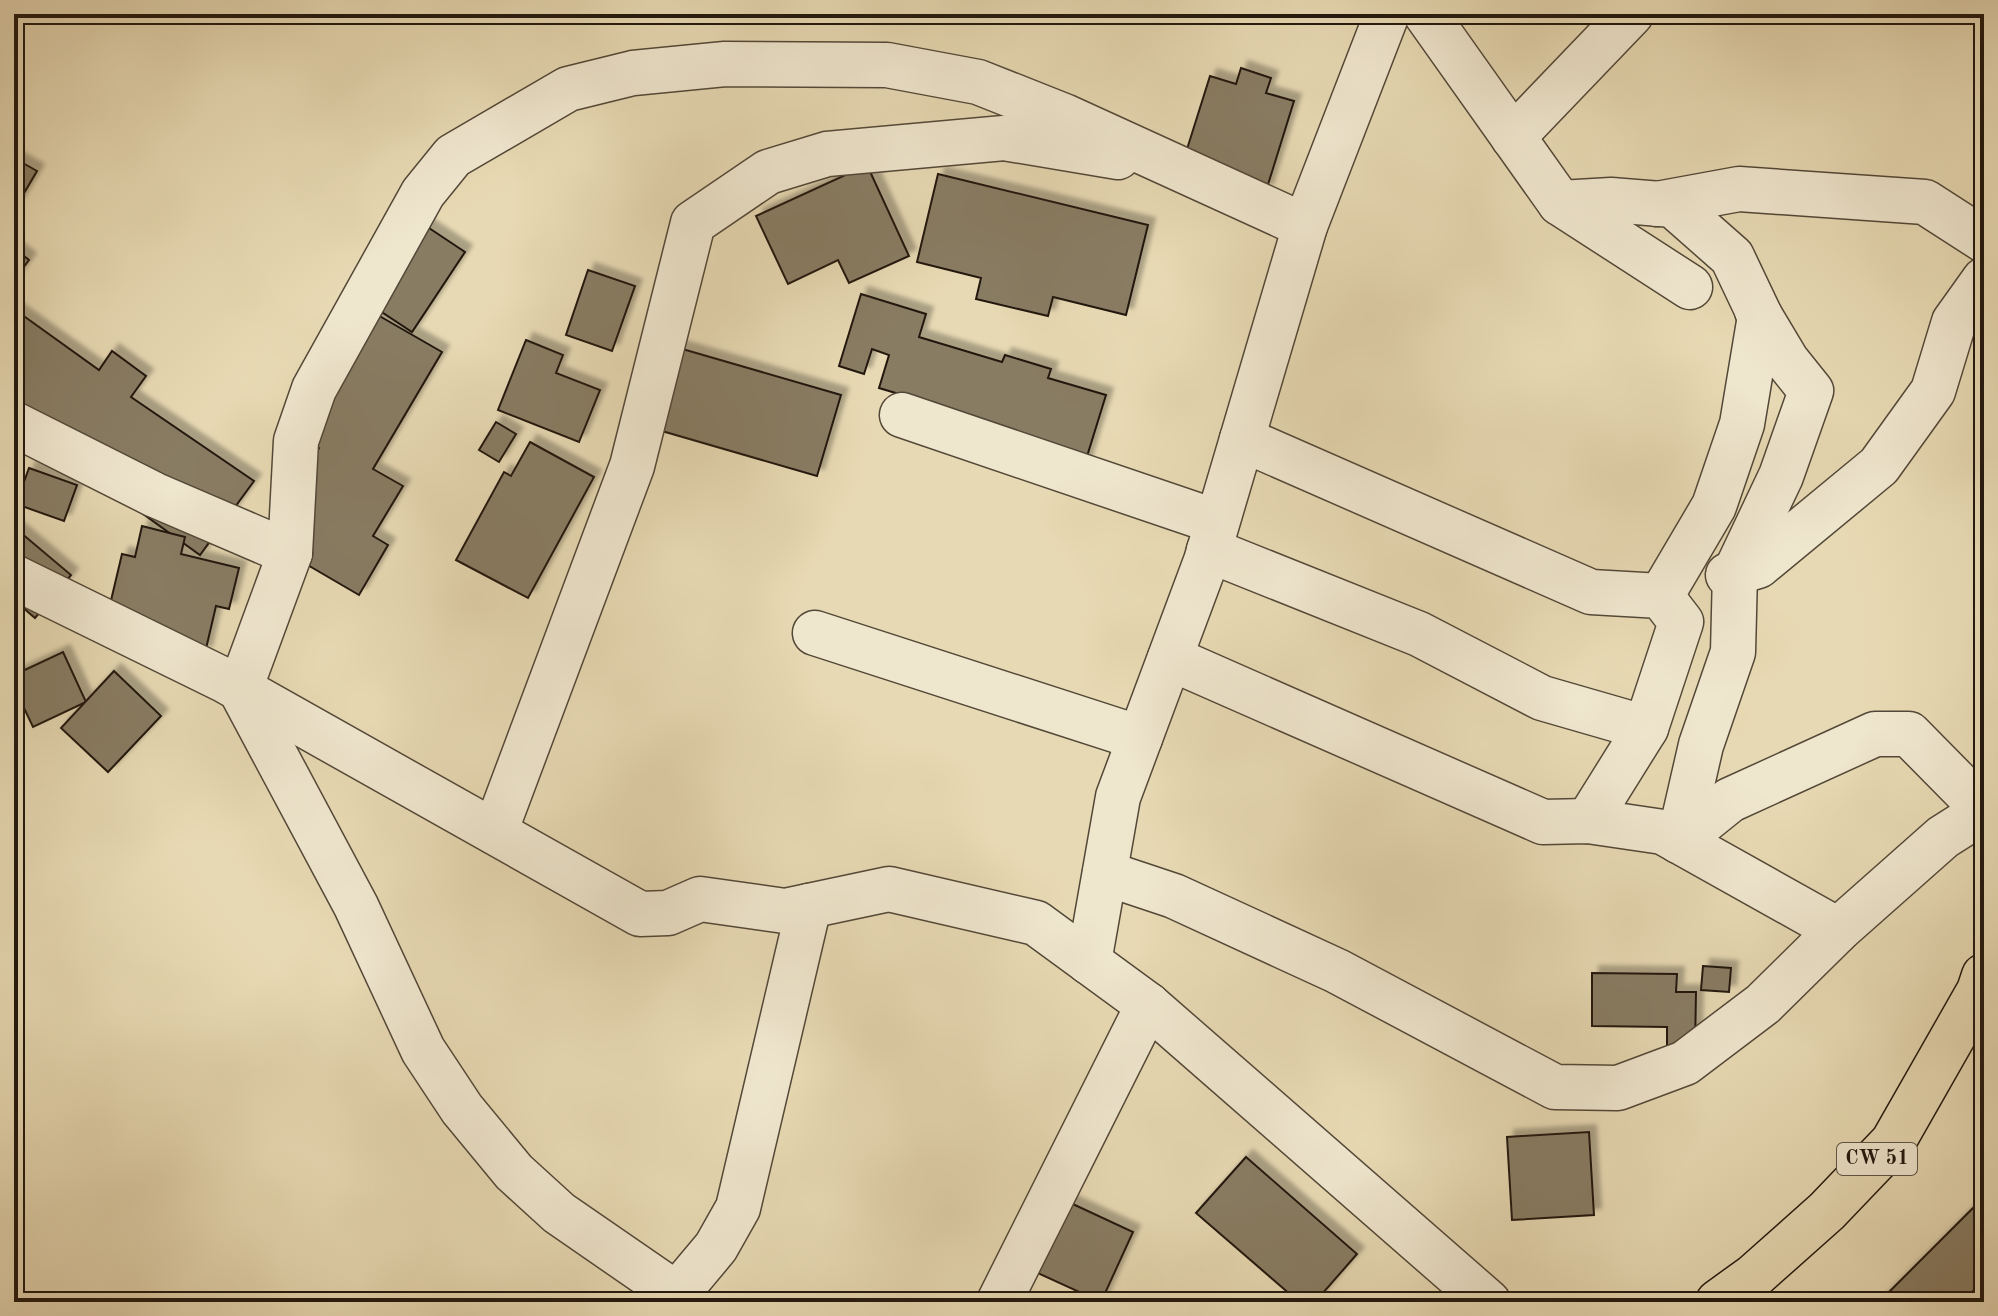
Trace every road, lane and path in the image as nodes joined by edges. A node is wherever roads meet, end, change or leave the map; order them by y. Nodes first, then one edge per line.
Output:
1 (1387, 14) edge
2 (1426, 14) edge
3 (1631, 14) edge
4 (1513, 137) junction
5 (1175, 167) junction
6 (1560, 203) junction
7 (1657, 204) junction
8 (1305, 226) junction
9 (1984, 240) edge
10 (1984, 280) edge
11 (1690, 287) dead end
12 (1757, 311) junction
13 (902, 415) dead end
14 (14, 424) edge
15 (1242, 439) junction
16 (1213, 536) junction
17 (290, 553) junction
18 (1735, 573) junction
19 (14, 577) edge
20 (1661, 596) junction
21 (815, 633) dead end
22 (1170, 658) junction
23 (240, 689) junction
24 (1646, 728) junction
25 (1140, 738) junction
26 (1984, 811) edge
27 (1588, 821) junction
28 (495, 832) junction
29 (1679, 841) junction
30 (1105, 873) junction
31 (809, 906) junction
32 (1838, 930) junction
33 (1089, 962) junction
34 (1984, 976) edge
35 (1148, 1005) junction
36 (679, 1299) edge
37 (999, 1302) edge
38 (1488, 1302) edge
39 (1718, 1302) edge

1 - 8 street
2 - 4 street
3 - 4 street
4 - 6 street
5 - 8 street
5 - 17 street
5 - 28 street
6 - 7 street
6 - 11 street
7 - 9 street
7 - 12 street
8 - 15 street
10 - 18 street
12 - 18 street
12 - 20 street
13 - 16 street
14 - 17 street
15 - 16 street
15 - 20 street
16 - 22 street
16 - 24 street
17 - 23 street
18 - 20 street
18 - 29 street
19 - 23 street
20 - 24 street
21 - 25 street
22 - 25 street
22 - 27 street
23 - 28 street
23 - 36 street
24 - 27 street
25 - 30 street
26 - 29 street
26 - 32 street
27 - 29 street
28 - 31 street
29 - 32 street
30 - 32 street
30 - 33 street
31 - 33 street
31 - 36 street
33 - 35 street
34 - 39 main road, CW 51
35 - 37 street
35 - 38 street

